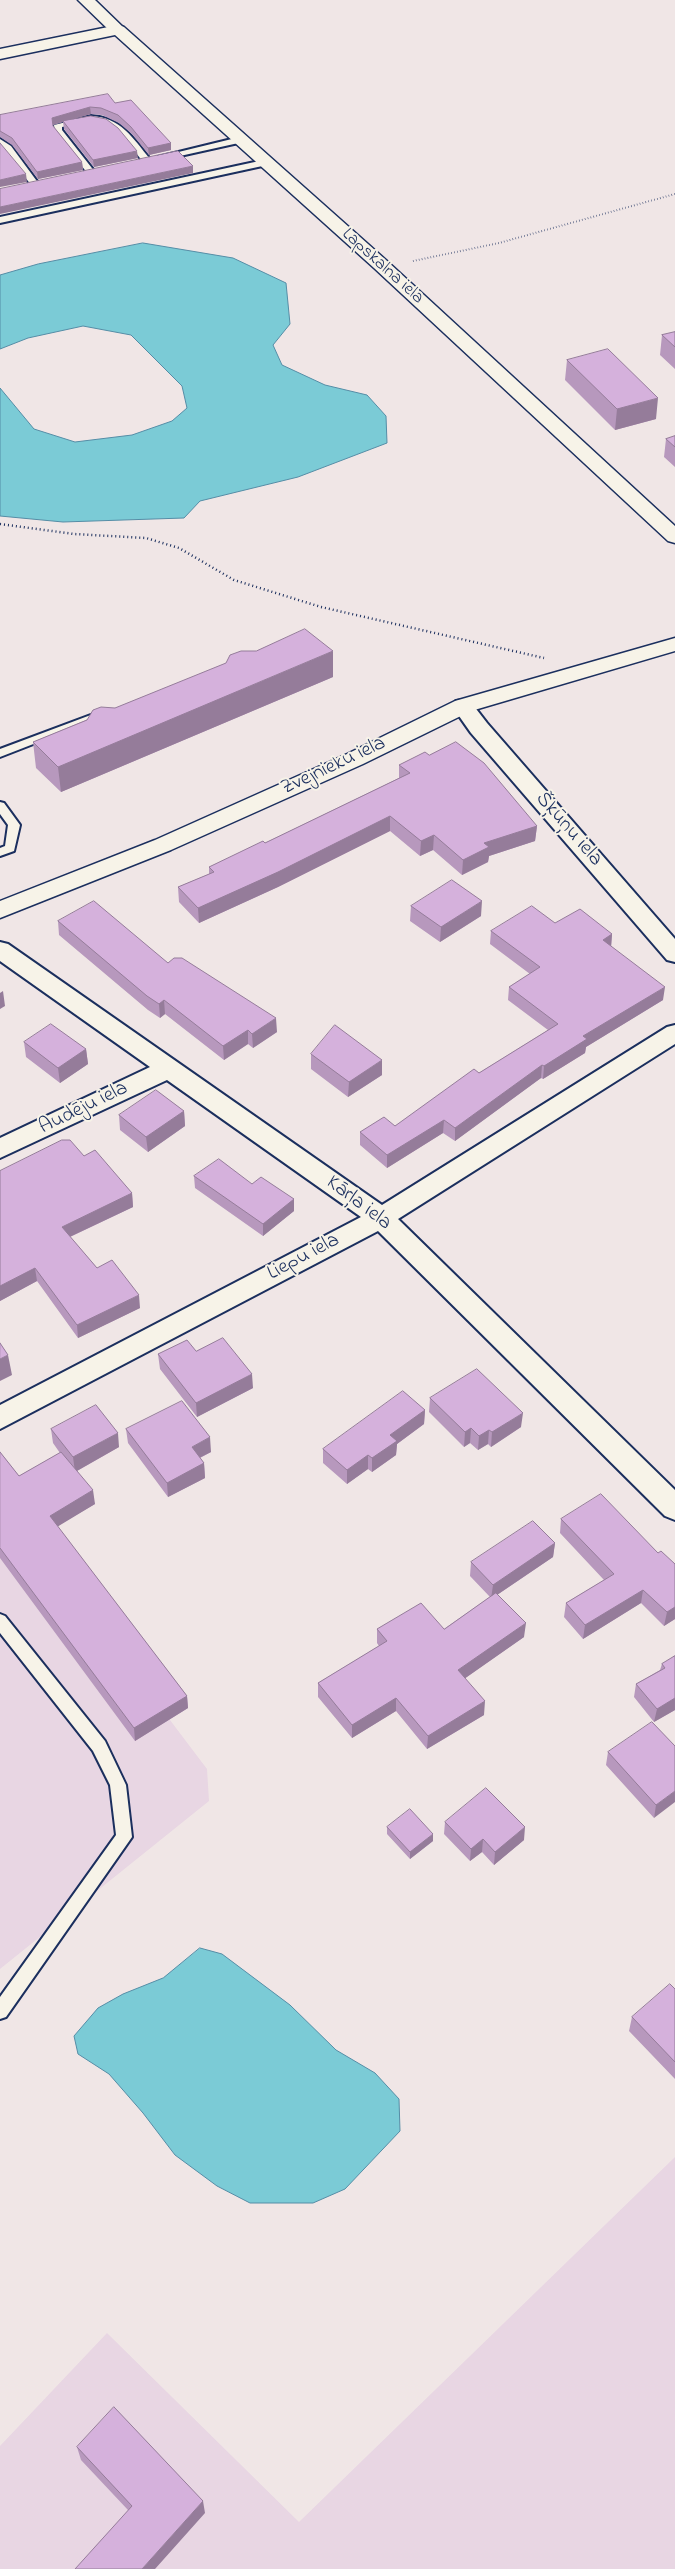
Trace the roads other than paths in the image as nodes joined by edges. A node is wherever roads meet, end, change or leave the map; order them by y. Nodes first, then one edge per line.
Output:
1 (86, 0) edge
2 (118, 30) junction
3 (0, 54) edge
4 (240, 140) junction
5 (0, 142) edge
6 (147, 161) junction
7 (138, 163) edge
8 (264, 163) junction
9 (100, 170) edge
10 (91, 172) junction
11 (82, 174) edge
12 (35, 184) edge
13 (0, 220) edge
14 (675, 537) edge
15 (675, 644) edge
16 (463, 706) junction
17 (112, 710) edge
18 (0, 753) edge
19 (0, 806) edge
20 (0, 852) edge
21 (0, 910) edge
22 (0, 950) edge
23 (675, 954) edge
24 (675, 1033) edge
25 (168, 1069) junction
26 (0, 1149) edge
27 (381, 1218) junction
28 (0, 1418) edge
29 (675, 1508) edge
30 (0, 1621) edge
31 (0, 2011) edge

1 - 2 main road, Lapskalna iela
2 - 3 main road
2 - 4 main road, Lapskalna iela
4 - 6 lane
4 - 8 main road, Lapskalna iela
5 - 12 lane
6 - 7 lane
6 - 10 lane
8 - 13 lane
8 - 14 main road, Lapskalna iela
9 - 10 lane
10 - 11 lane
15 - 16 main road, Zvejnieku iela
16 - 21 main road, Zvejnieku iela
16 - 23 street, Šķūņu iela
17 - 18 lane
19 - 20 lane
22 - 25 street, Kārļa iela
24 - 27 street, Liepu iela
25 - 26 street, Audēju iela
25 - 27 street, Kārļa iela
27 - 28 street, Liepu iela
27 - 29 street, Kārļa iela
30 - 31 lane

